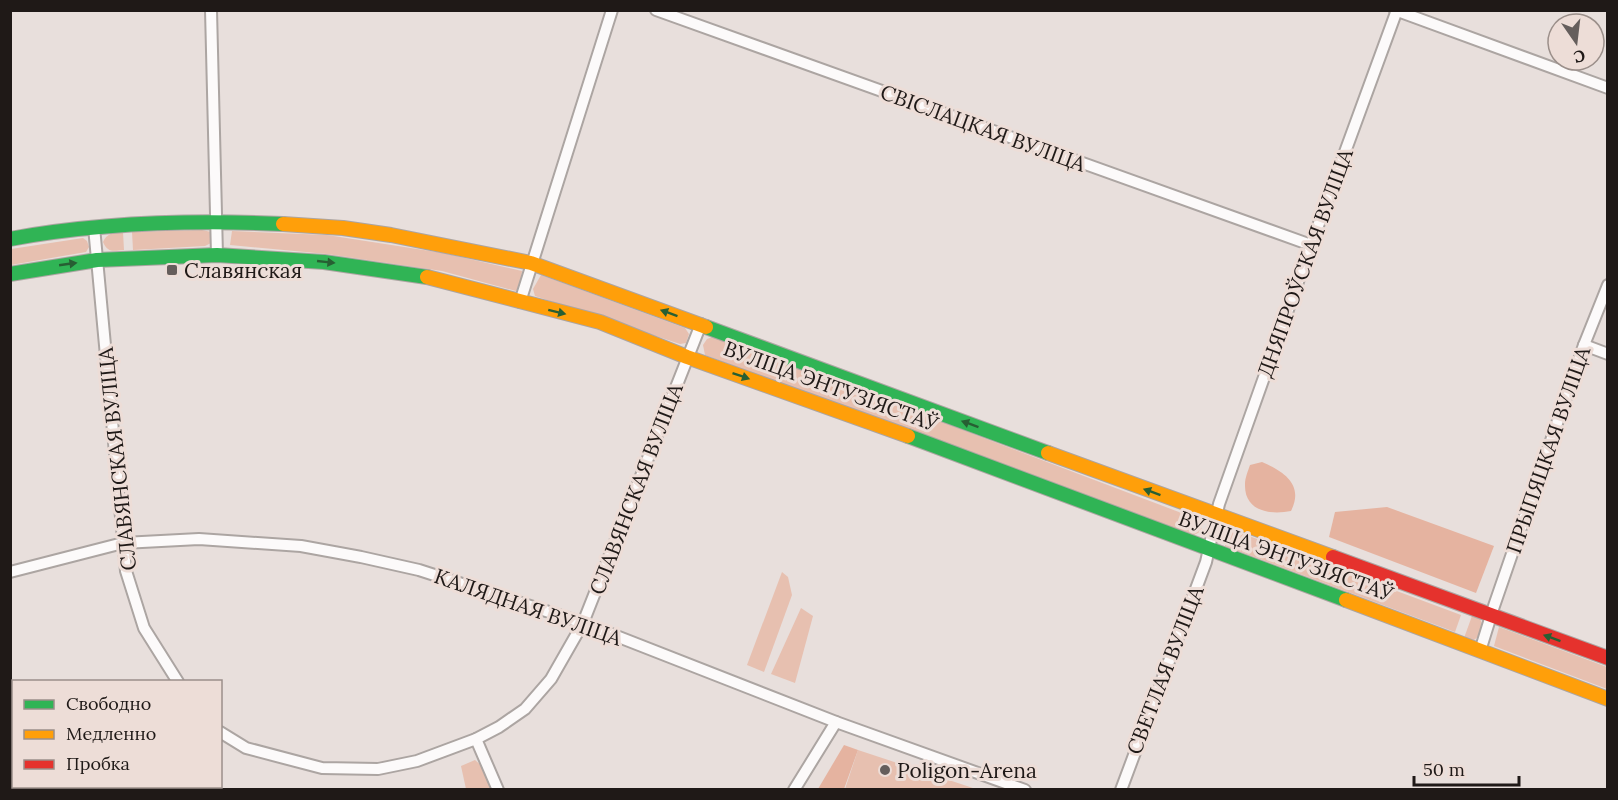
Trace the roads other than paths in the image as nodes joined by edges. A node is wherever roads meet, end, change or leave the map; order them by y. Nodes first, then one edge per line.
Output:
1 (211, 10) edge
2 (612, 10) edge
3 (656, 10) edge
4 (1396, 11) edge
5 (1608, 88) edge
6 (217, 223) junction
7 (94, 227) junction
8 (10, 239) edge
9 (1311, 245) junction
10 (218, 255) junction
11 (97, 260) junction
12 (531, 263) junction
13 (10, 274) edge
14 (1608, 285) edge
15 (520, 302) junction
16 (701, 324) junction
17 (1584, 345) junction
18 (1608, 354) edge
19 (687, 357) junction
20 (1216, 515) junction
21 (123, 543) junction
22 (1208, 550) junction
23 (10, 572) edge
24 (1491, 616) junction
25 (583, 623) junction
26 (1480, 651) junction
27 (1608, 658) edge
28 (177, 680) edge
29 (1608, 699) edge
30 (836, 722) junction
31 (222, 733) edge
32 (476, 739) junction
33 (498, 789) edge
34 (794, 789) edge
35 (1025, 789) edge
36 (1121, 789) edge

1 - 6 street
2 - 12 street
3 - 9 street, СВІСЛАЦКАЯ ВУЛІЦА
4 - 5 street
4 - 9 street, ДНЯПРОЎСКАЯ ВУЛІЦА
6 - 7 street, ВУЛІЦА ЭНТУЗІЯСТАЎ
6 - 10 street
6 - 12 street, ВУЛІЦА ЭНТУЗІЯСТАЎ
7 - 8 street, ВУЛІЦА ЭНТУЗІЯСТАЎ
7 - 11 street, СЛАВЯНСКАЯ ВУЛІЦА
9 - 20 street, ДНЯПРОЎСКАЯ ВУЛІЦА
10 - 11 street, ВУЛІЦА ЭНТУЗІЯСТАЎ
10 -> 15 street, ВУЛІЦА ЭНТУЗІЯСТАЎ
13 -> 11 street, ВУЛІЦА ЭНТУЗІЯСТАЎ
11 - 21 street, СЛАВЯНСКАЯ ВУЛІЦА
12 - 15 street
16 -> 12 street, ВУЛІЦА ЭНТУЗІЯСТАЎ
14 - 17 street, ПРЫПЯЦКАЯ ВУЛІЦА
15 -> 19 street, ВУЛІЦА ЭНТУЗІЯСТАЎ
16 - 19 street, СЛАВЯНСКАЯ ВУЛІЦА
20 -> 16 street, ВУЛІЦА ЭНТУЗІЯСТАЎ
17 - 18 street
17 - 24 street, ПРЫПЯЦКАЯ ВУЛІЦА
19 -> 22 street, ВУЛІЦА ЭНТУЗІЯСТАЎ
19 - 25 street, СЛАВЯНСКАЯ ВУЛІЦА
20 - 22 street, ДНЯПРОЎСКАЯ ВУЛІЦА
20 - 24 street, ВУЛІЦА ЭНТУЗІЯСТАЎ
21 - 23 street, КАЛЯДНАЯ ВУЛІЦА
21 - 25 street, КАЛЯДНАЯ ВУЛІЦА
21 - 28 street, СЛАВЯНСКАЯ ВУЛІЦА
22 - 26 street, ВУЛІЦА ЭНТУЗІЯСТАЎ
22 - 36 street, СВЕТЛАЯ ВУЛІЦА
24 - 26 street, ПРЫПЯЦКАЯ ВУЛІЦА
27 -> 24 street, ВУЛІЦА ЭНТУЗІЯСТАЎ
25 - 30 street, КАЛЯДНАЯ ВУЛІЦА
25 - 32 street, СЛАВЯНСКАЯ ВУЛІЦА
26 - 29 street, ВУЛІЦА ЭНТУЗІЯСТАЎ
30 - 34 street
30 - 35 street, КАЛЯДНАЯ ВУЛІЦА
31 - 32 street, СЛАВЯНСКАЯ ВУЛІЦА
32 - 33 street

